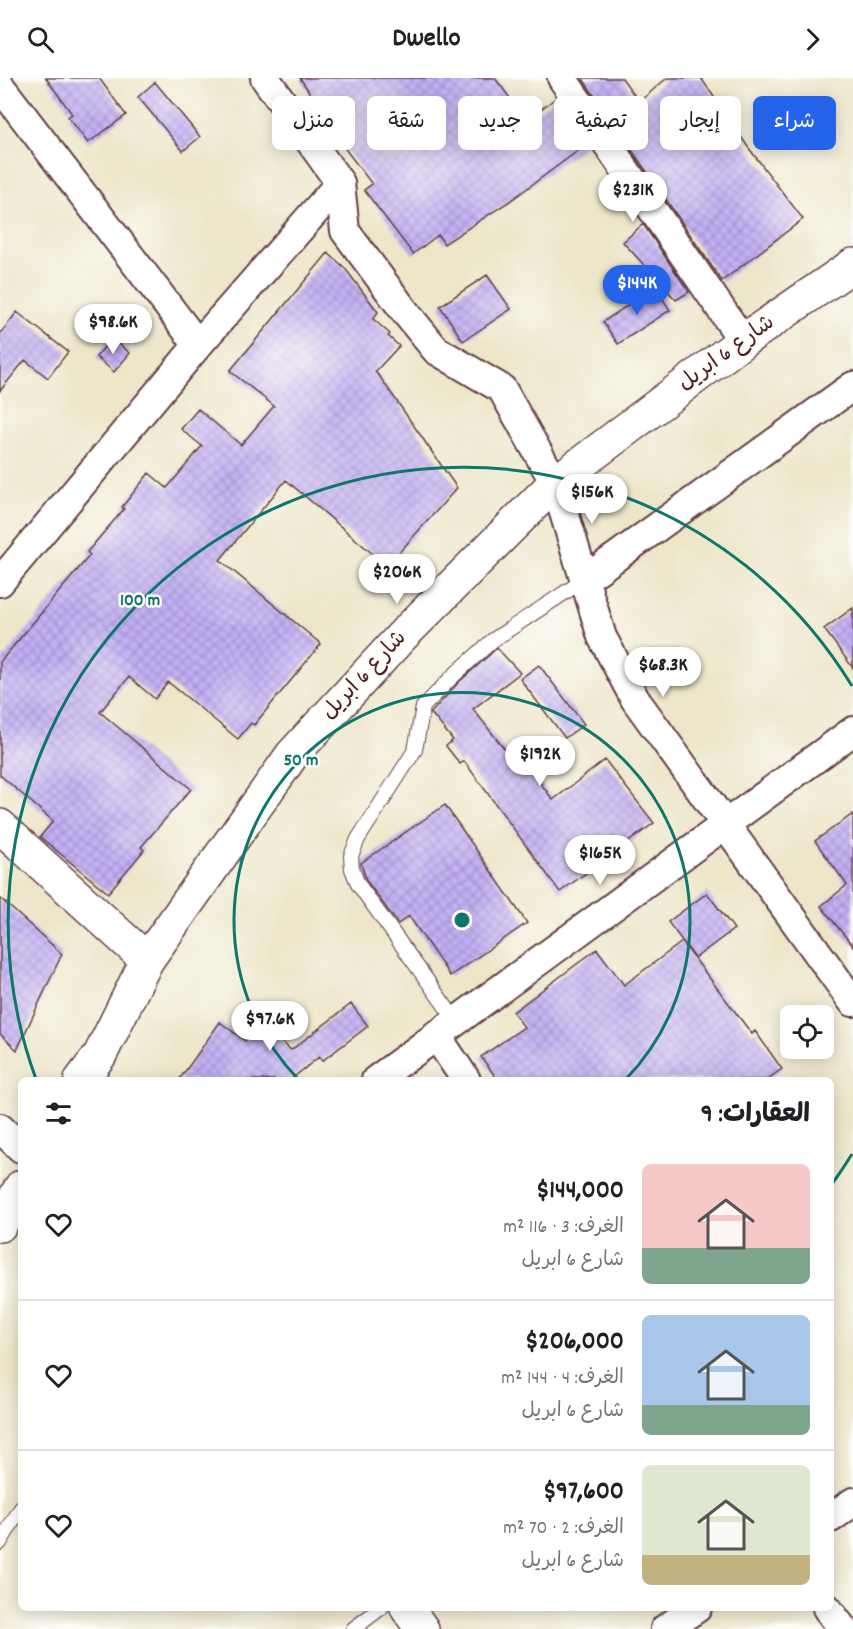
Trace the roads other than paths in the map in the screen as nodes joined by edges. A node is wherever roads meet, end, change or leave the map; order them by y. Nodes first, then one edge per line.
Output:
1 (265, 78) edge
2 (562, 78) edge
3 (0, 86) edge
4 (340, 183) junction
5 (853, 265) edge
6 (743, 341) junction
7 (198, 345) junction
8 (853, 386) edge
9 (555, 483) junction
10 (584, 580) junction
11 (0, 582) edge
12 (853, 731) edge
13 (725, 824) junction
14 (0, 826) edge
15 (147, 960) junction
16 (853, 1002) edge
17 (446, 1028) junction
18 (83, 1077) edge
19 (380, 1077) edge
20 (465, 1077) edge
21 (0, 1128) edge
22 (18, 1145) edge
23 (18, 1192) edge
24 (0, 1225) edge
25 (853, 1502) edge
26 (18, 1513) edge
27 (834, 1516) edge
28 (0, 1543) edge
29 (377, 1611) edge
30 (409, 1611) edge
31 (692, 1611) edge
32 (829, 1611) edge
33 (353, 1629) edge
34 (422, 1629) edge
35 (665, 1629) edge
36 (843, 1629) edge

1 - 4 street
2 - 6 street
3 - 7 street
4 - 7 street
4 - 9 street
5 - 6 street, شارع 6 ابريل
6 - 9 street, شارع 6 ابريل
7 - 11 street
8 - 10 street
9 - 10 street
9 - 15 street, شارع 6 ابريل
10 - 13 street
10 - 17 lane
12 - 13 street
13 - 16 street
13 - 17 street
14 - 15 street
15 - 18 street, شارع 6 ابريل
17 - 19 street
17 - 20 street
21 - 22 street
23 - 24 street
25 - 27 street
26 - 28 lane
29 - 33 lane
30 - 34 street
31 - 35 street
32 - 36 street

